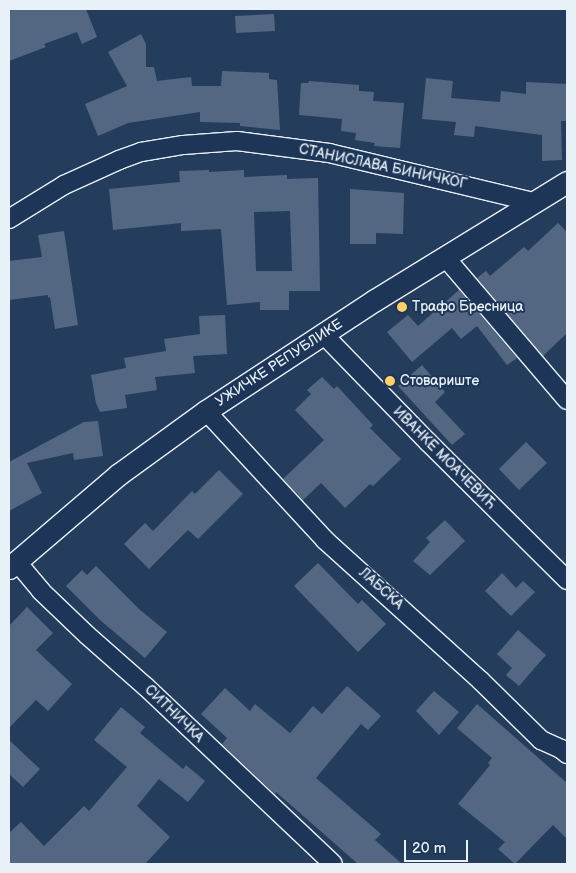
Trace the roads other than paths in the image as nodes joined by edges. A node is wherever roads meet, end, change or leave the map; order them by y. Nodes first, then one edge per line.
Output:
1 (566, 186) edge
2 (533, 202) junction
3 (9, 218) edge
4 (445, 257) junction
5 (323, 334) junction
6 (567, 400) edge
7 (206, 411) junction
8 (11, 565) edge
9 (567, 580) edge
10 (567, 754) edge
11 (333, 864) edge

1 - 2 street, УЖИЧКЕ РЕПУБЛИКЕ
2 - 3 street, СТАНИСЛАВА БИНИЧКОГ
2 - 4 street, УЖИЧКЕ РЕПУБЛИКЕ
4 - 5 street, УЖИЧКЕ РЕПУБЛИКЕ
4 - 6 street
5 - 7 street, УЖИЧКЕ РЕПУБЛИКЕ
5 - 9 street, ИВАНКЕ МОАЧЕВИЋ
7 - 8 street, УЖИЧКЕ РЕПУБЛИКЕ
7 - 10 street, ЛАБСКА
8 - 11 street, СИТНИЧКА

